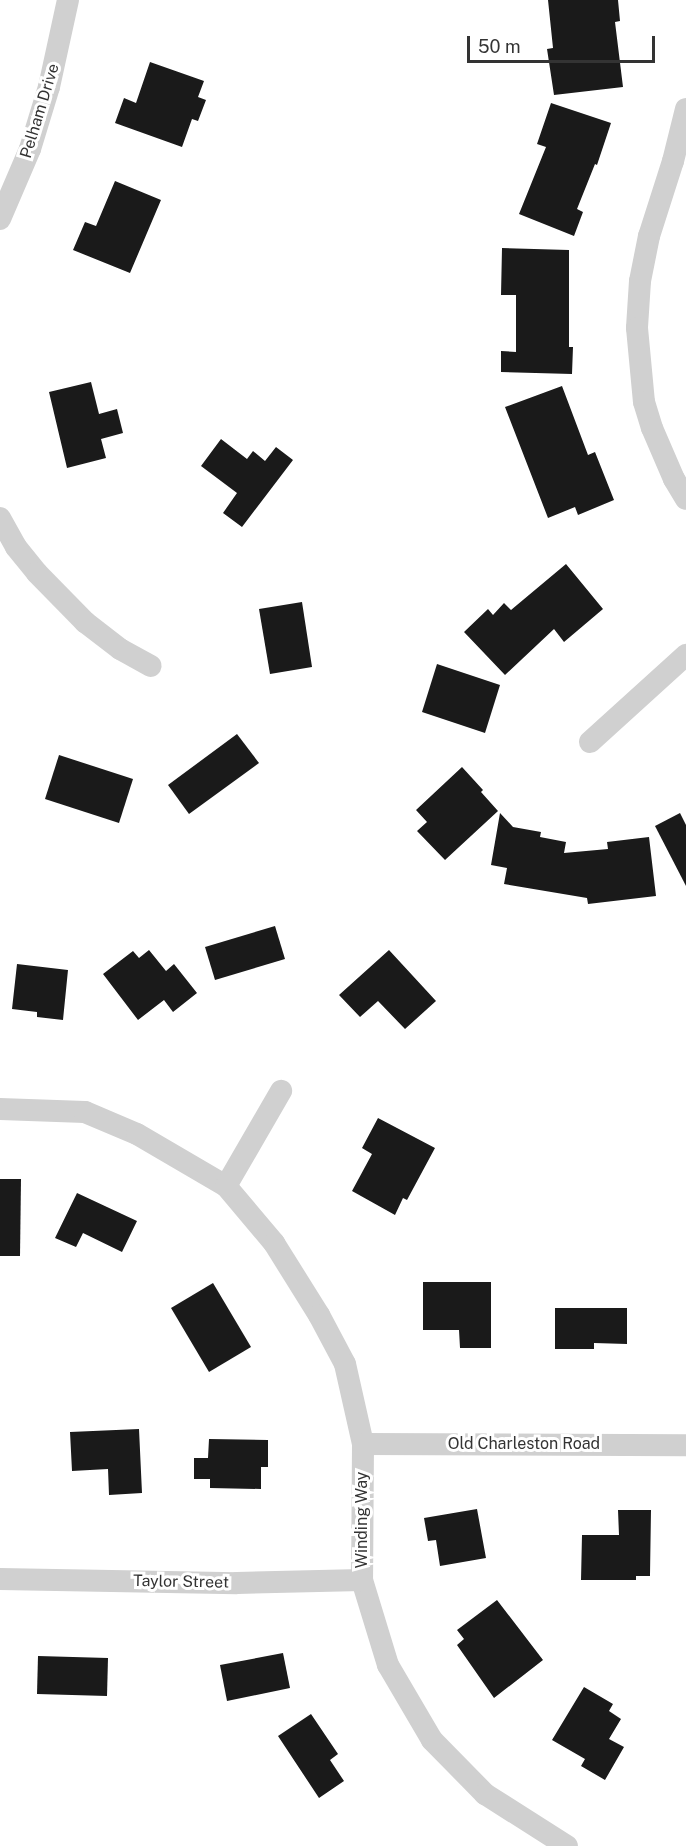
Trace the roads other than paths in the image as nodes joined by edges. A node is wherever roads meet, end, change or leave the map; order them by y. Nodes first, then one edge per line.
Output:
1 (68, 0) edge
2 (686, 110) edge
3 (0, 219) edge
4 (686, 499) edge
5 (0, 518) edge
6 (686, 655) edge
7 (151, 666) dead end
8 (590, 742) dead end
9 (281, 1091) dead end
10 (0, 1109) edge
11 (226, 1186) junction
12 (363, 1444) junction
13 (686, 1444) edge
14 (0, 1579) edge
15 (362, 1580) junction
16 (567, 1846) edge

1 - 3 street, Pelham Drive
2 - 4 street
5 - 7 street
6 - 8 street
9 - 11 street
10 - 11 street, Winding Way
11 - 12 street, Winding Way
12 - 13 street, Old Charleston Road
12 - 15 street, Winding Way
14 - 15 street, Taylor Street
15 - 16 street, Winding Way

